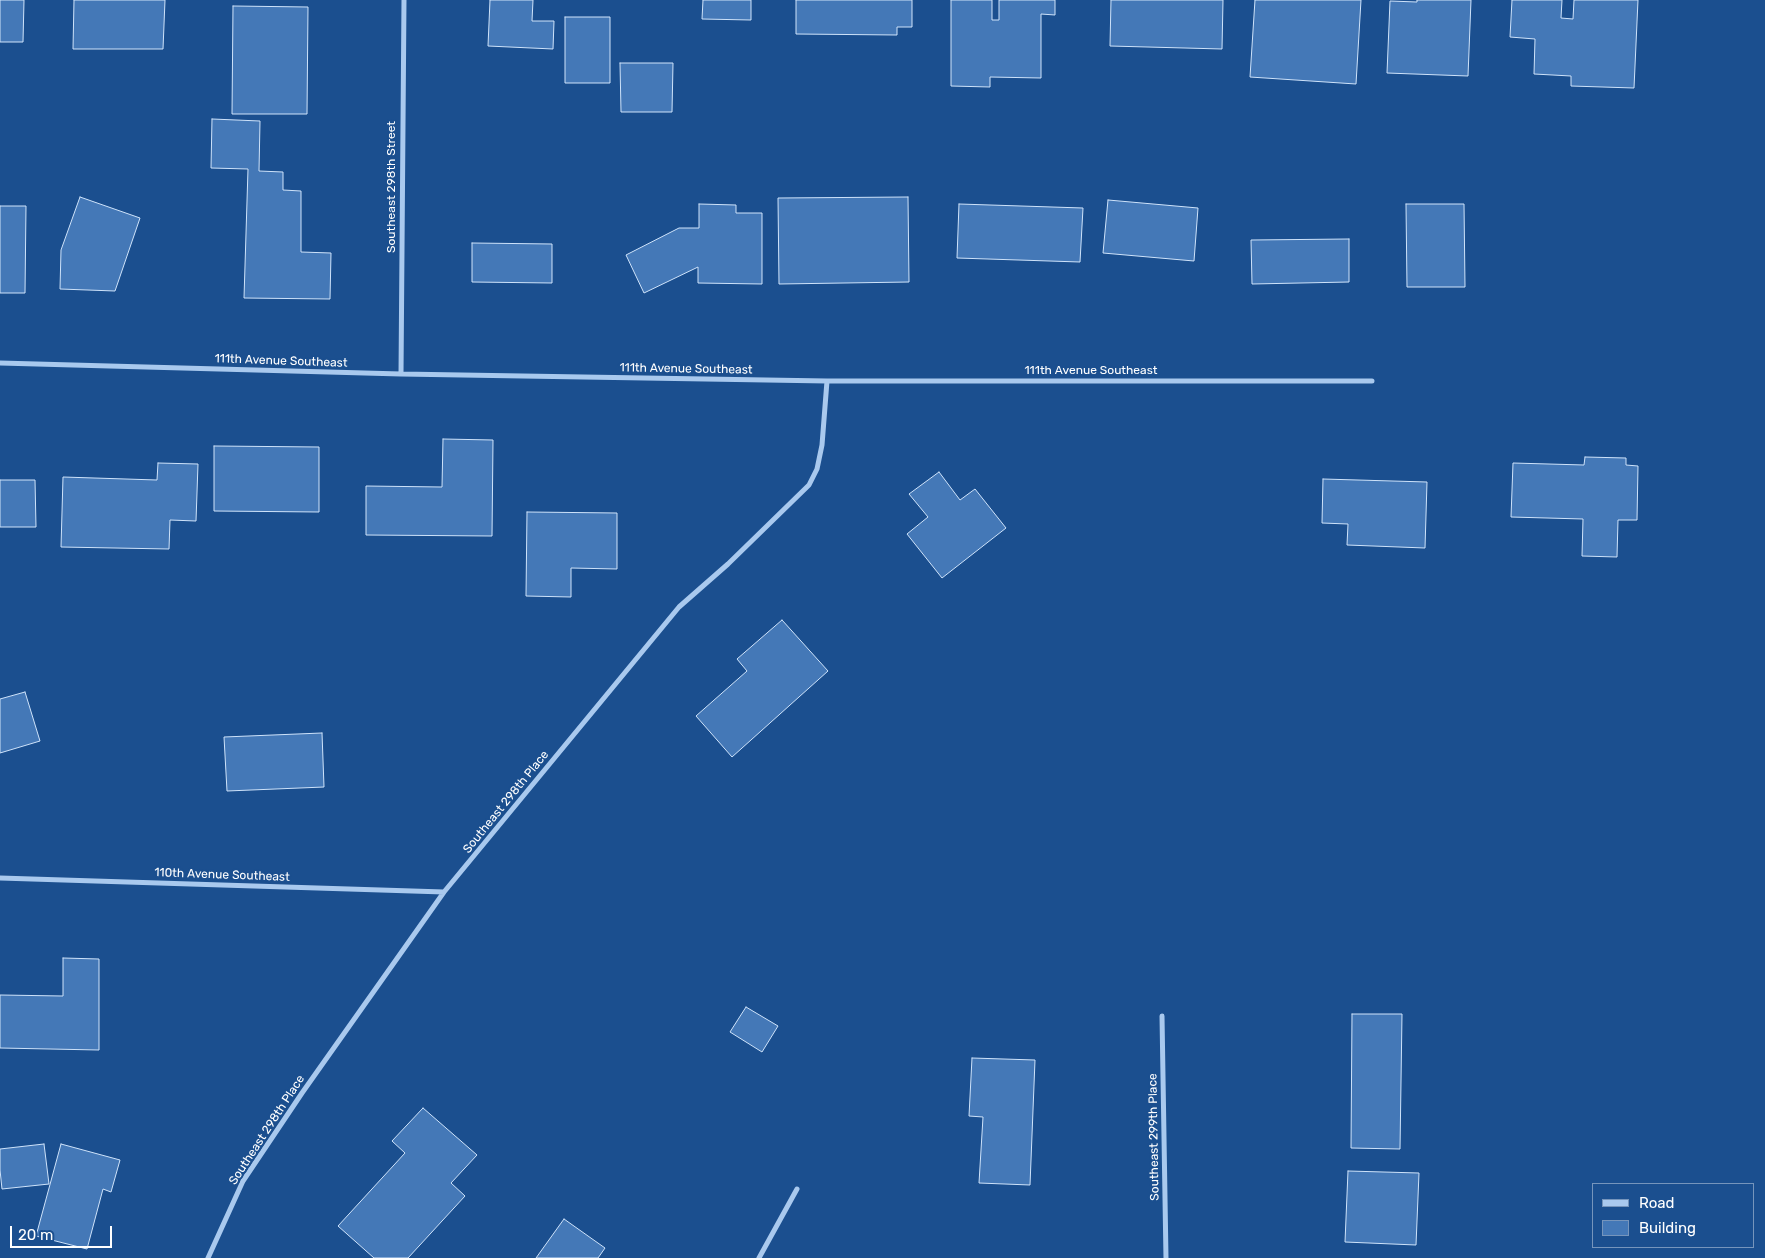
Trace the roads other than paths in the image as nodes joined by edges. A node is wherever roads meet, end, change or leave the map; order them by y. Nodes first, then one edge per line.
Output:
1 (404, 0) edge
2 (0, 363) edge
3 (401, 374) junction
4 (827, 381) junction
5 (1372, 381) dead end
6 (0, 878) edge
7 (444, 892) junction
8 (1162, 1016) dead end
9 (797, 1189) dead end
10 (208, 1258) edge
11 (759, 1258) edge
12 (1166, 1258) edge

1 - 3 street, Southeast 298th Street
2 - 3 street, 111th Avenue Southeast
3 - 4 street, 111th Avenue Southeast
4 - 5 street, 111th Avenue Southeast
4 - 7 street, Southeast 298th Place
6 - 7 street, 110th Avenue Southeast
7 - 10 street, Southeast 298th Place
8 - 12 street, Southeast 299th Place
9 - 11 street

